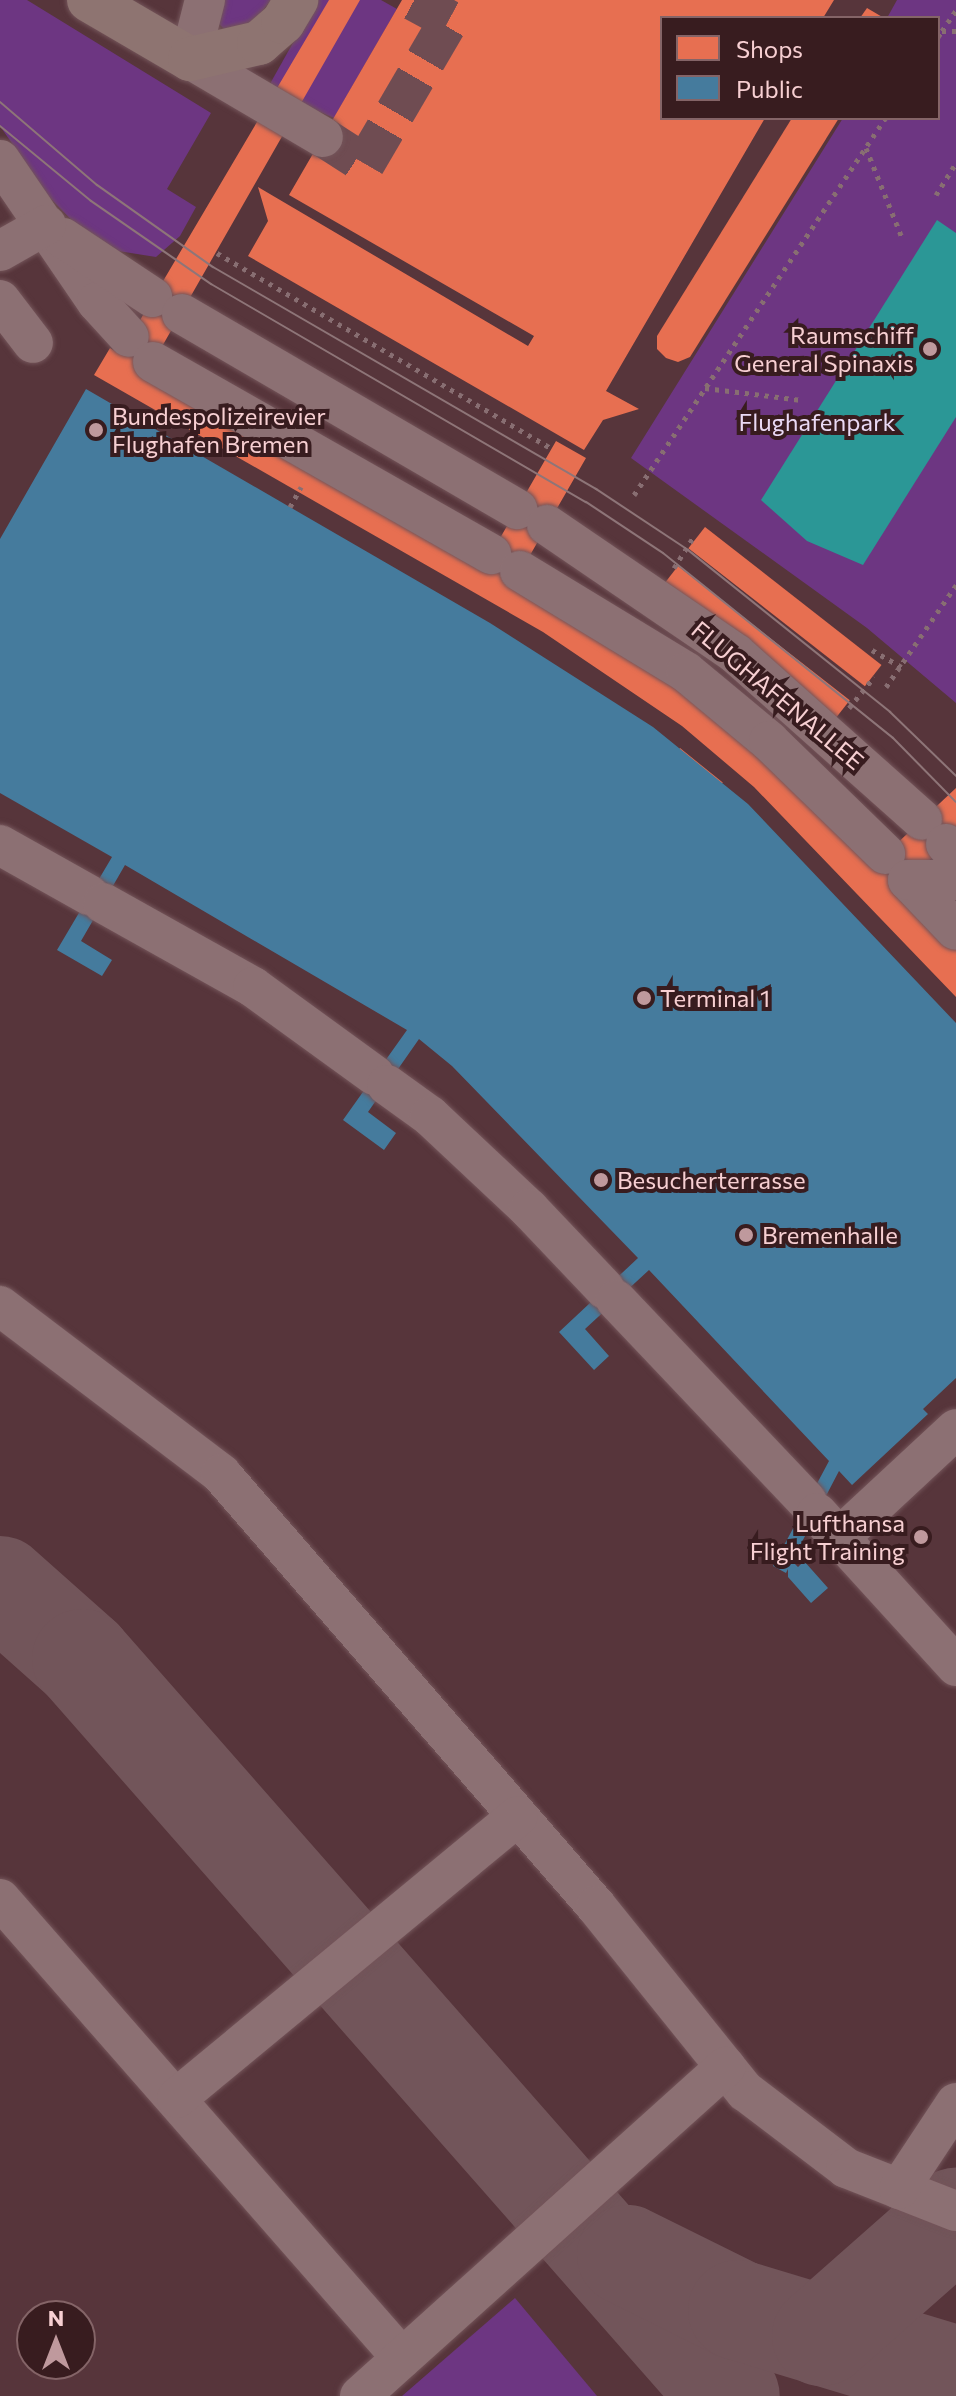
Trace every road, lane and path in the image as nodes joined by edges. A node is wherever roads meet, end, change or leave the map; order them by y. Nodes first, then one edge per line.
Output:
1 (89, 0) edge
2 (205, 0) edge
3 (296, 0) edge
4 (956, 10) edge
5 (956, 31) edge
6 (940, 34) edge
7 (190, 59) junction
8 (884, 120) edge
9 (323, 137) tunnel mouth
10 (865, 147) junction
11 (956, 163) edge
12 (7, 185) edge
13 (936, 195) dead end
14 (48, 227) junction
15 (903, 240) dead end
16 (0, 251) edge
17 (217, 253) dead end
18 (0, 300) edge
19 (33, 343) dead end
20 (705, 388) junction
21 (801, 400) dead end
22 (552, 449) dead end
23 (304, 481) dead end
24 (634, 495) dead end
25 (290, 507) dead end
26 (540, 521) junction
27 (438, 524) junction
28 (693, 537) dead end
29 (666, 578) dead end
30 (956, 585) edge
31 (582, 605) junction
32 (872, 650) dead end
33 (901, 667) junction
34 (874, 677) dead end
35 (886, 687) dead end
36 (841, 717) dead end
37 (887, 786) junction
38 (0, 845) edge
39 (945, 850) edge
40 (892, 862) junction
41 (956, 930) edge
42 (0, 1306) edge
43 (956, 1429) edge
44 (822, 1517) junction
45 (956, 1666) edge
46 (518, 1816) junction
47 (0, 1899) edge
48 (726, 2067) junction
49 (177, 2098) junction
50 (956, 2103) edge
51 (899, 2189) junction
52 (956, 2211) edge
53 (402, 2358) junction
54 (360, 2396) edge

1 - 7 main road
2 - 7 street
3 - 7 main road
4 - 6 path
5 - 6 path
7 - 9 street
8 - 10 path
10 - 15 path
10 - 20 path
11 - 13 path
12 - 14 street, FLUGHAFENALLEE
14 - 16 street
14 - 26 street, FLUGHAFENALLEE
14 - 27 street, FLUGHAFENALLEE
17 - 22 path
18 - 19 street
20 - 21 path
20 - 24 path
23 - 25 path
26 - 27 street
26 - 31 street
26 - 37 street, FLUGHAFENALLEE
27 - 31 street, FLUGHAFENALLEE
28 - 29 path
30 - 33 path
31 - 40 street, FLUGHAFENALLEE
32 - 33 path
33 - 35 path
34 - 36 path
37 - 39 street, FLUGHAFENALLEE
37 - 40 street
38 - 44 street
39 - 40 street
40 - 41 street, FLUGHAFENALLEE
42 - 46 street
43 - 44 street
44 - 45 street
46 - 48 street
46 - 49 street
47 - 49 street
48 - 51 street
48 - 53 street
49 - 53 street
50 - 51 street
51 - 52 street
53 - 54 street

